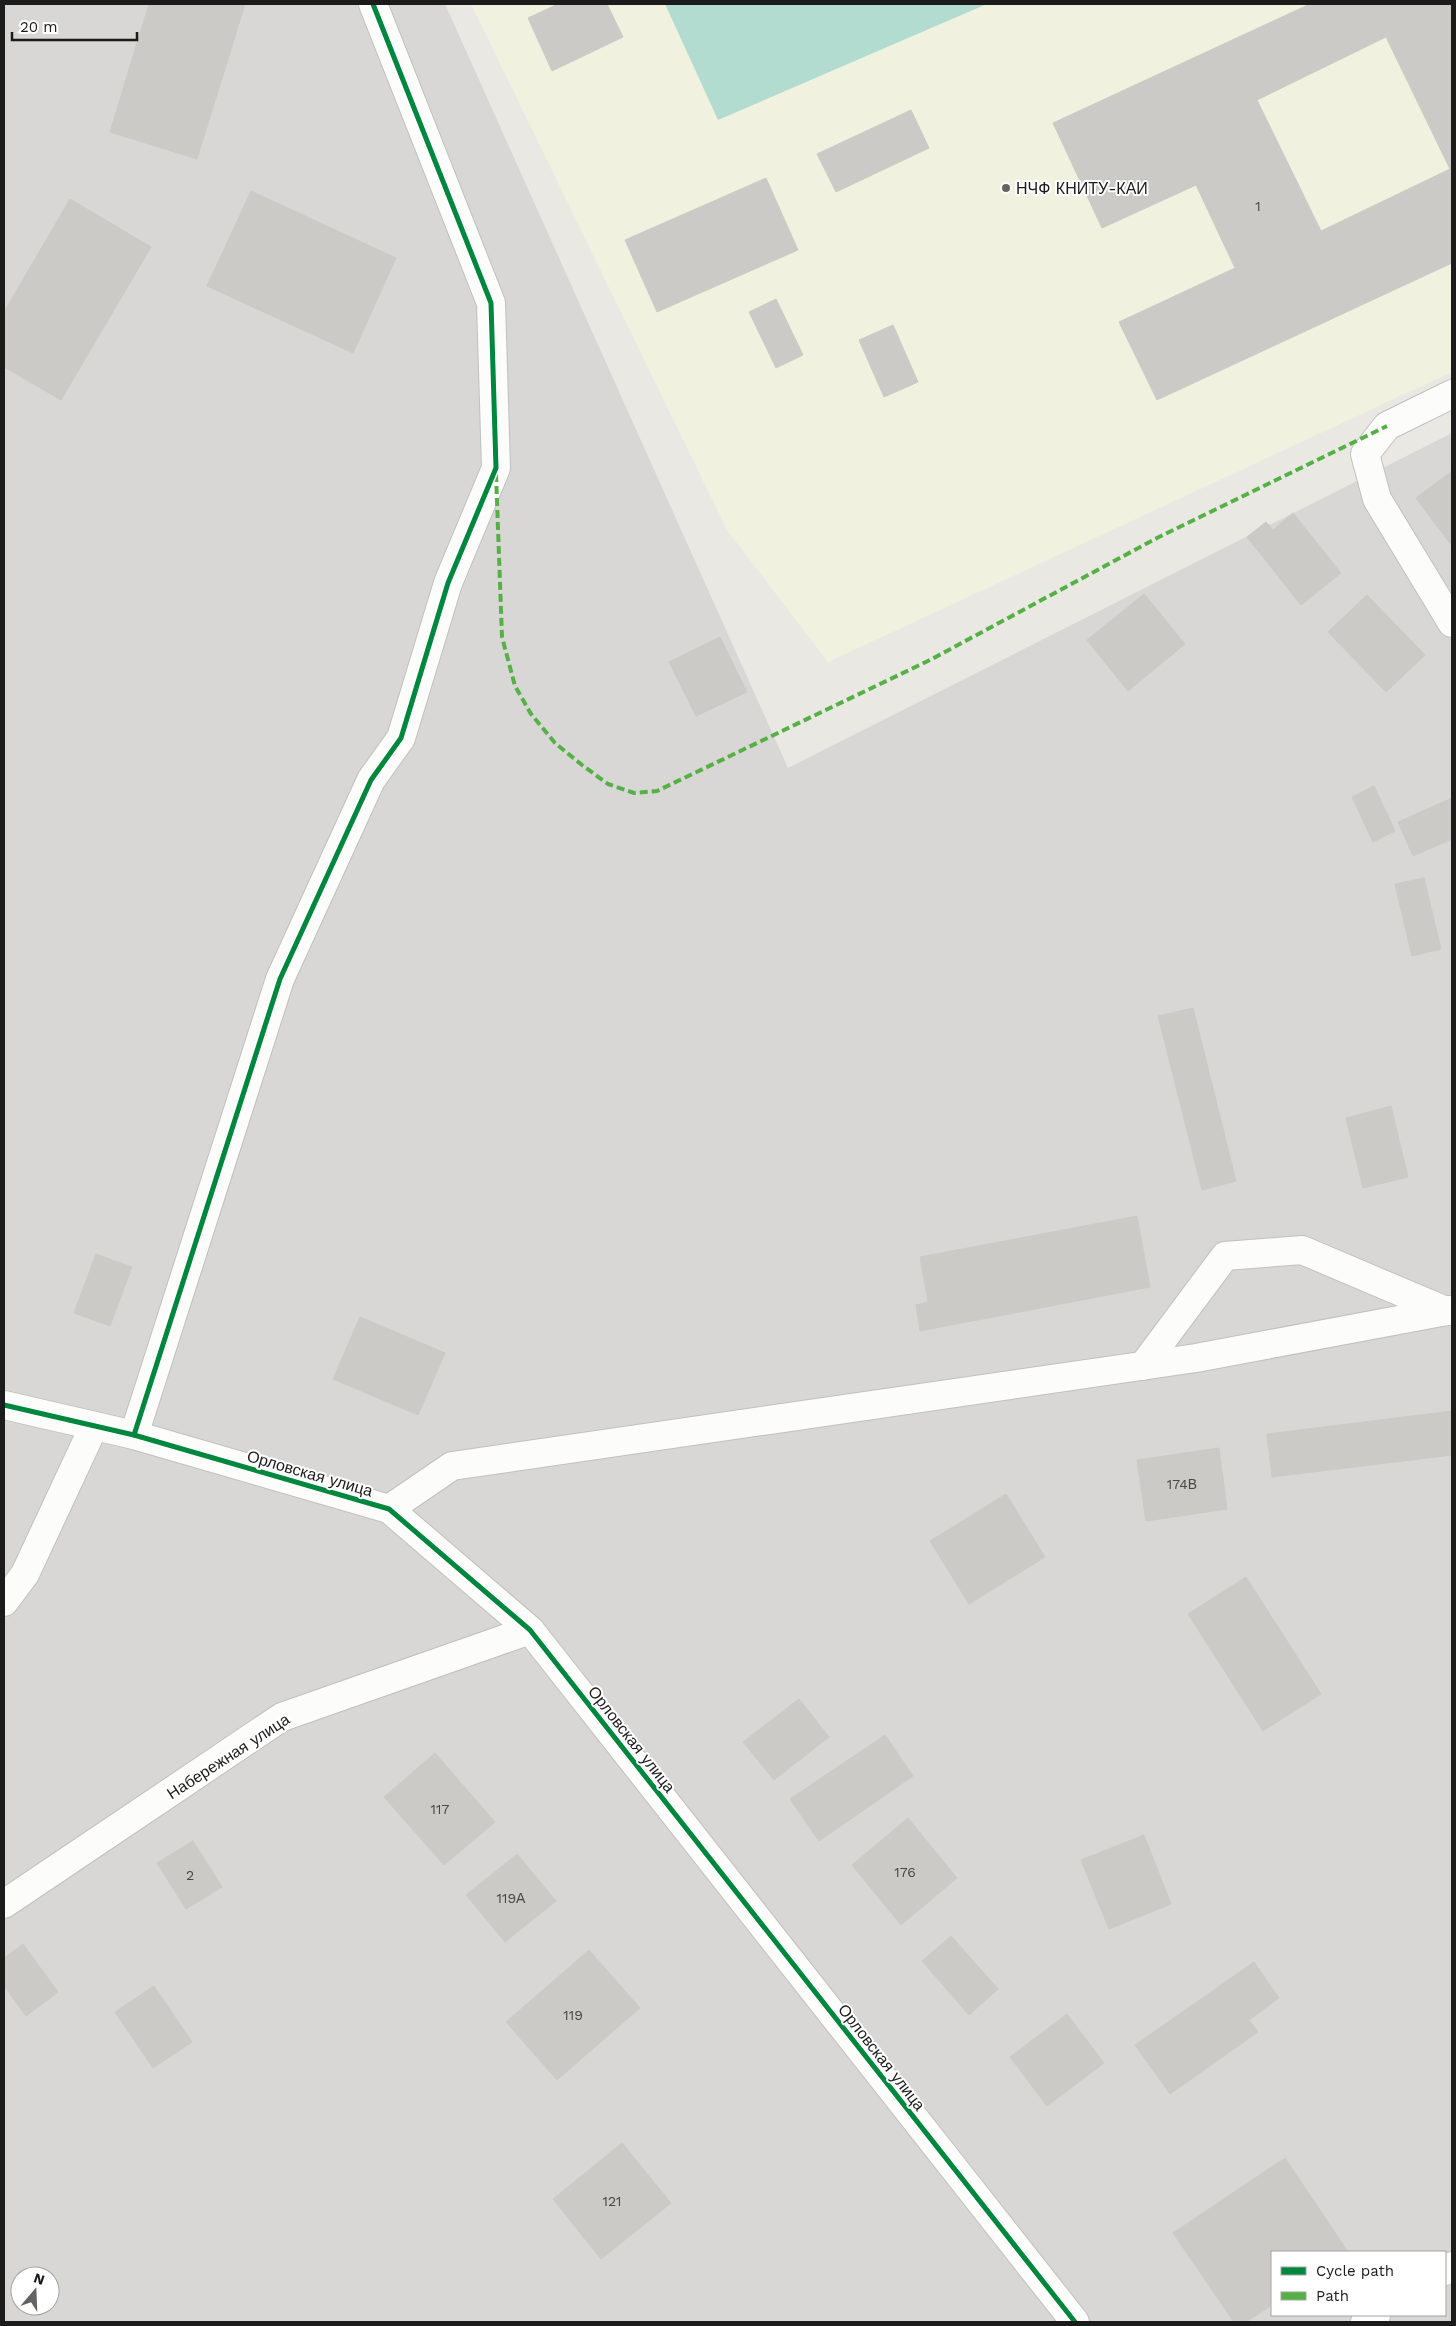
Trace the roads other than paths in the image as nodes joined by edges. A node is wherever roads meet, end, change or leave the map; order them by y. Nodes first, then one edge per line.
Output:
1 (373, 4) edge
2 (1452, 394) edge
3 (1452, 623) edge
4 (1450, 1308) edge
5 (1143, 1366) junction
6 (4, 1406) edge
7 (94, 1426) junction
8 (134, 1435) junction
9 (389, 1509) junction
10 (4, 1602) edge
11 (530, 1630) junction
12 (4, 1904) edge
13 (1075, 2322) edge

1 - 8 street
2 - 3 street
4 - 5 street
4 - 5 street
5 - 9 street
6 - 7 street, Орловская улица
7 - 8 street, Орловская улица
7 - 10 street
8 - 9 street, Орловская улица
9 - 11 street, Орловская улица
11 - 12 street, Набережная улица
11 - 13 street, Орловская улица

